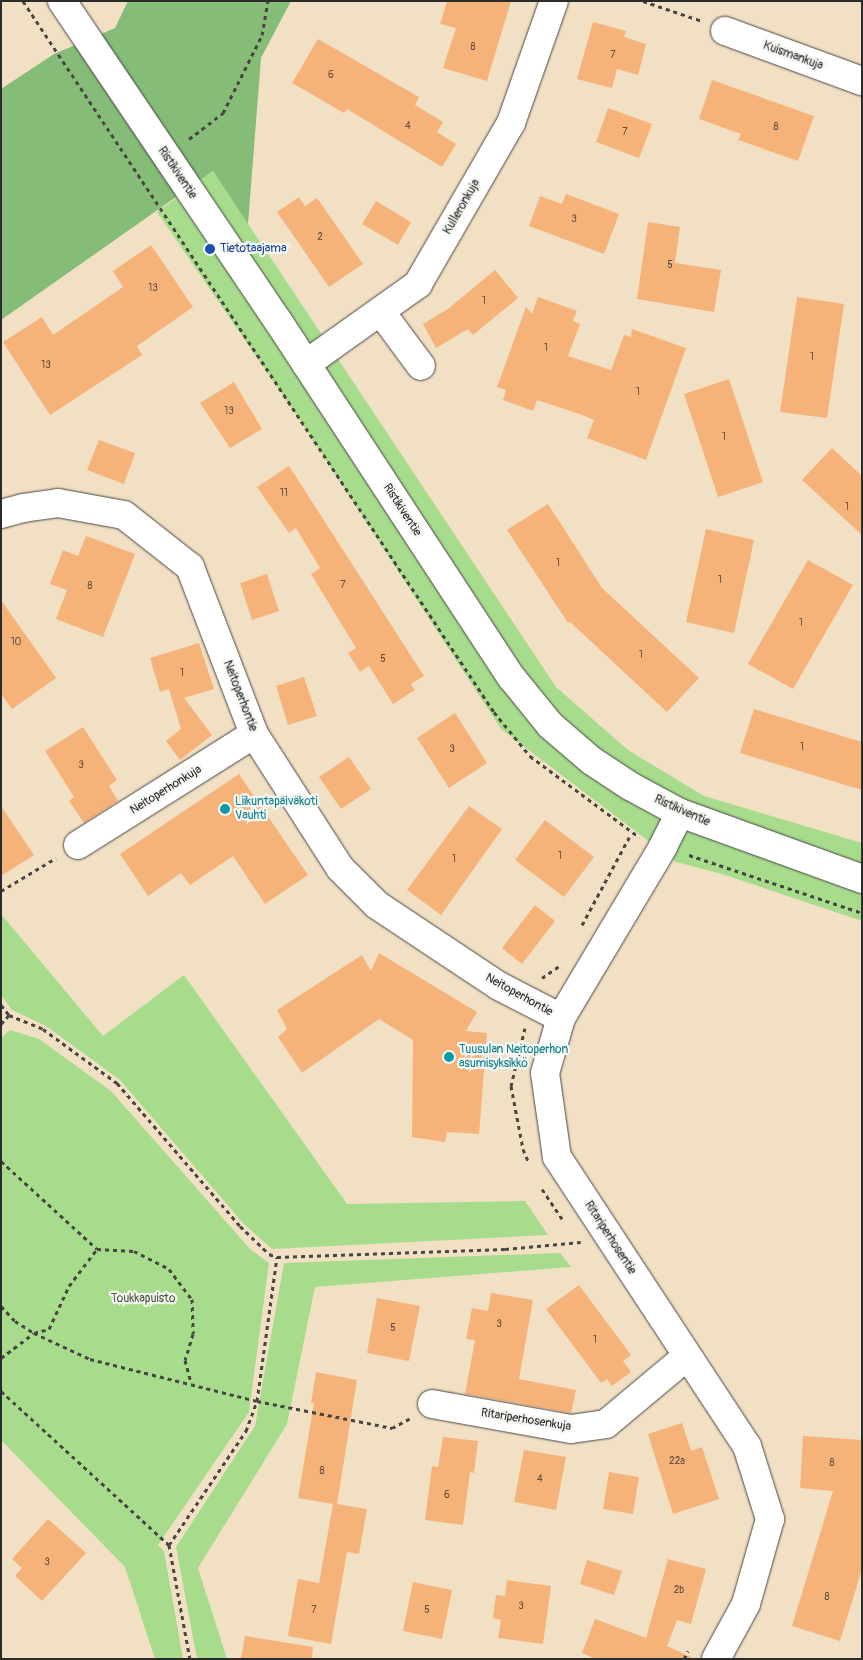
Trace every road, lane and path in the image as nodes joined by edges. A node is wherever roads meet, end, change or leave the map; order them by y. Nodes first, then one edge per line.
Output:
1 (62, 1) edge
2 (268, 1) edge
3 (554, 1) edge
4 (643, 1) edge
5 (725, 31) joint
6 (862, 81) edge
7 (166, 155) junction
8 (381, 312) junction
9 (306, 364) junction
10 (421, 366) dead end
11 (1, 514) edge
12 (254, 734) junction
13 (680, 813) junction
14 (78, 845) joint
15 (862, 879) edge
16 (1, 891) edge
17 (1, 1005) edge
18 (9, 1015) junction
19 (561, 1018) junction
20 (1, 1024) edge
21 (1, 1161) edge
22 (604, 1227) junction
23 (97, 1249) junction
24 (277, 1257) junction
25 (1, 1306) edge
26 (34, 1333) junction
27 (686, 1357) junction
28 (1, 1358) edge
29 (191, 1383) junction
30 (1, 1391) edge
31 (257, 1401) junction
32 (432, 1404) joint
33 (169, 1546) junction
34 (190, 1659) edge
35 (716, 1659) edge

1 - 7 street, Ristikiventie
2 - 7 path
3 - 8 street, Kulleronkuja
4 - 5 path
5 - 6 street, Kuismankuja
7 - 9 street, Ristikiventie
8 - 9 street, Kulleronkuja
8 - 10 street
9 - 13 street, Ristikiventie
11 - 12 street, Neitoperhontie
12 - 14 street, Neitoperhonkuja
12 - 19 street, Neitoperhontie
13 - 15 street, Ristikiventie
13 - 19 street, Ritariperhosentie
14 - 16 path
17 - 18 path
18 - 20 path
18 - 24 path
19 - 22 street, Ritariperhosentie
21 - 23 path
22 - 24 path
22 - 27 street, Ritariperhosentie
23 - 26 path
23 - 29 path
24 - 31 path
25 - 26 path
26 - 28 path
26 - 29 path
27 - 32 street, Ritariperhosenkuja
27 - 35 street, Ritariperhosentie
29 - 31 path
30 - 33 path
31 - 32 path
31 - 33 path
33 - 34 path

